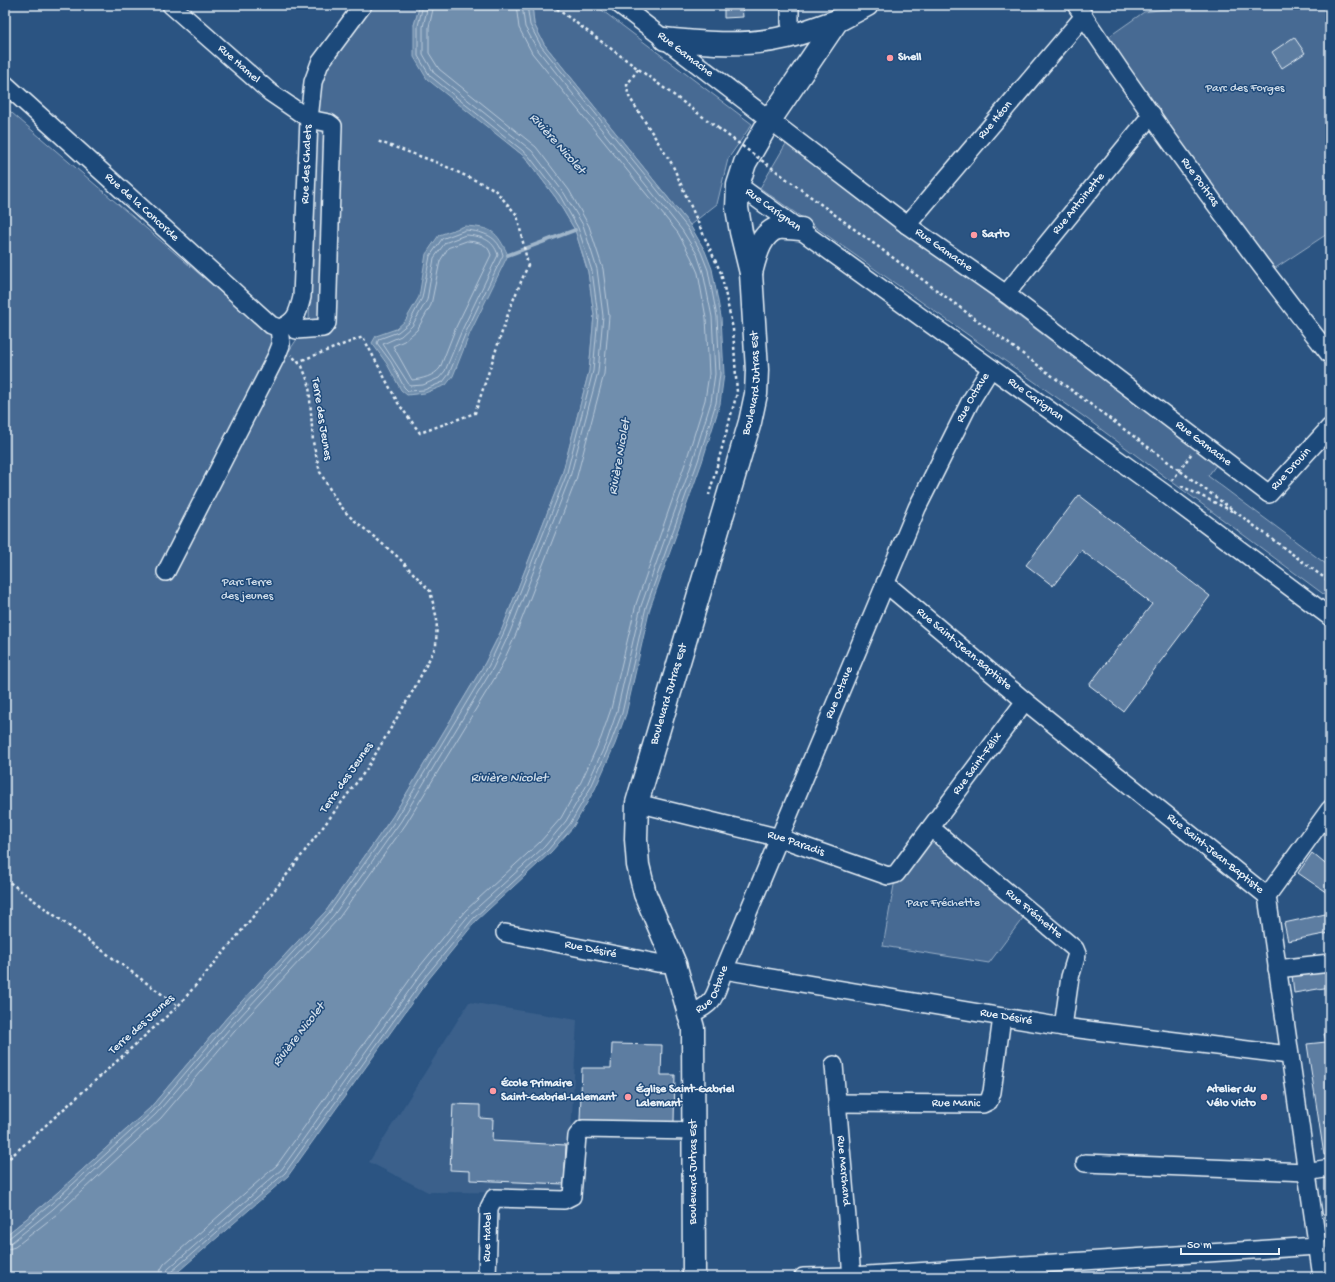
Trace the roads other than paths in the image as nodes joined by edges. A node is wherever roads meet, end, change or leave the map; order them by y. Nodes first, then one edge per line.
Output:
1 (171, 5) edge
2 (363, 5) edge
3 (620, 5) edge
4 (790, 5) edge
5 (850, 11) edge
6 (1080, 11) edge
7 (790, 23) dead end
8 (665, 39) junction
9 (5, 84) edge
10 (1152, 114) junction
11 (309, 119) junction
12 (770, 120) junction
13 (738, 185) junction
14 (907, 225) junction
15 (801, 229) junction
16 (751, 273) junction
17 (1006, 294) junction
18 (284, 332) junction
19 (1330, 355) edge
20 (991, 368) junction
21 (1330, 427) edge
22 (1269, 494) joint
23 (166, 572) dead end
24 (885, 583) junction
25 (1330, 617) edge
26 (1025, 701) junction
27 (637, 803) junction
28 (1329, 812) edge
29 (931, 828) junction
30 (780, 838) junction
31 (1267, 896) junction
32 (505, 933) dead end
33 (1330, 962) edge
34 (675, 964) junction
35 (1277, 969) junction
36 (724, 970) junction
37 (691, 1014) junction
38 (1002, 1017) junction
39 (1063, 1027) junction
40 (1289, 1055) junction
41 (834, 1065) dead end
42 (838, 1103) junction
43 (695, 1131) junction
44 (1084, 1163) dead end
45 (1330, 1168) edge
46 (1306, 1172) junction
47 (1317, 1246) junction
48 (852, 1276) edge
49 (487, 1277) edge
50 (694, 1277) edge
51 (803, 1277) edge
52 (1322, 1277) edge

1 - 11 street, Rue Hamel
2 - 11 street, Rue des Chalets
3 - 8 street, Rue Gamache
4 - 7 street
5 - 8 main road
5 - 12 main road, Boulevard Jutras Est
6 - 10 street, Rue Poitras
6 - 14 street, Rue Héon
8 - 12 street, Rue Gamache
9 - 18 street, Rue de la Concorde
10 - 17 street, Rue Antoinette
10 - 19 street, Rue Poitras
11 - 18 street, Rue des Chalets
11 - 18 street
12 - 13 main road, Boulevard Jutras Est
12 - 14 street, Rue Gamache
13 - 15 street, Rue Carignan
13 - 16 main road, Boulevard Jutras Est
14 - 17 street, Rue Gamache
15 - 16 main road
15 - 20 street, Rue Carignan
16 - 27 main road, Boulevard Jutras Est
17 - 22 street, Rue Gamache
18 - 23 street, Rue des Chalets
20 - 24 street, Rue Octave
20 - 25 street, Rue Carignan
21 - 22 street, Rue Drouin
24 - 26 street, Rue Saint-Jean-Baptiste
24 - 30 street, Rue Octave
26 - 29 street, Rue Saint-Félix
26 - 31 street, Rue Saint-Jean-Baptiste
27 - 30 street, Rue Paradis
27 - 34 main road, Boulevard Jutras Est
28 - 31 street
29 - 30 street, Rue Paradis
29 - 39 street, Rue Fréchette
30 - 36 street, Rue Octave
31 - 35 street, Rue Saint-Jean-Baptiste
32 - 34 street, Rue Désiré
33 - 35 street
34 - 37 main road, Boulevard Jutras Est
35 - 40 street, Rue Saint-Jean-Baptiste
36 - 37 street, Rue Octave
36 - 38 street, Rue Désiré
37 - 43 main road, Boulevard Jutras Est
38 - 39 street, Rue Désiré
38 - 42 street, Rue Manic
39 - 40 street, Rue Désiré
40 - 46 street, Rue Saint-Jean-Baptiste
41 - 42 street, Rue Marchand
42 - 48 street, Rue Marchand
43 - 49 street, Rue Habel
43 - 50 main road, Boulevard Jutras Est
44 - 46 street
45 - 46 street
46 - 47 street, Rue Saint-Jean-Baptiste
47 - 48 street
47 - 52 street, Rue Saint-Jean-Baptiste
48 - 51 street

